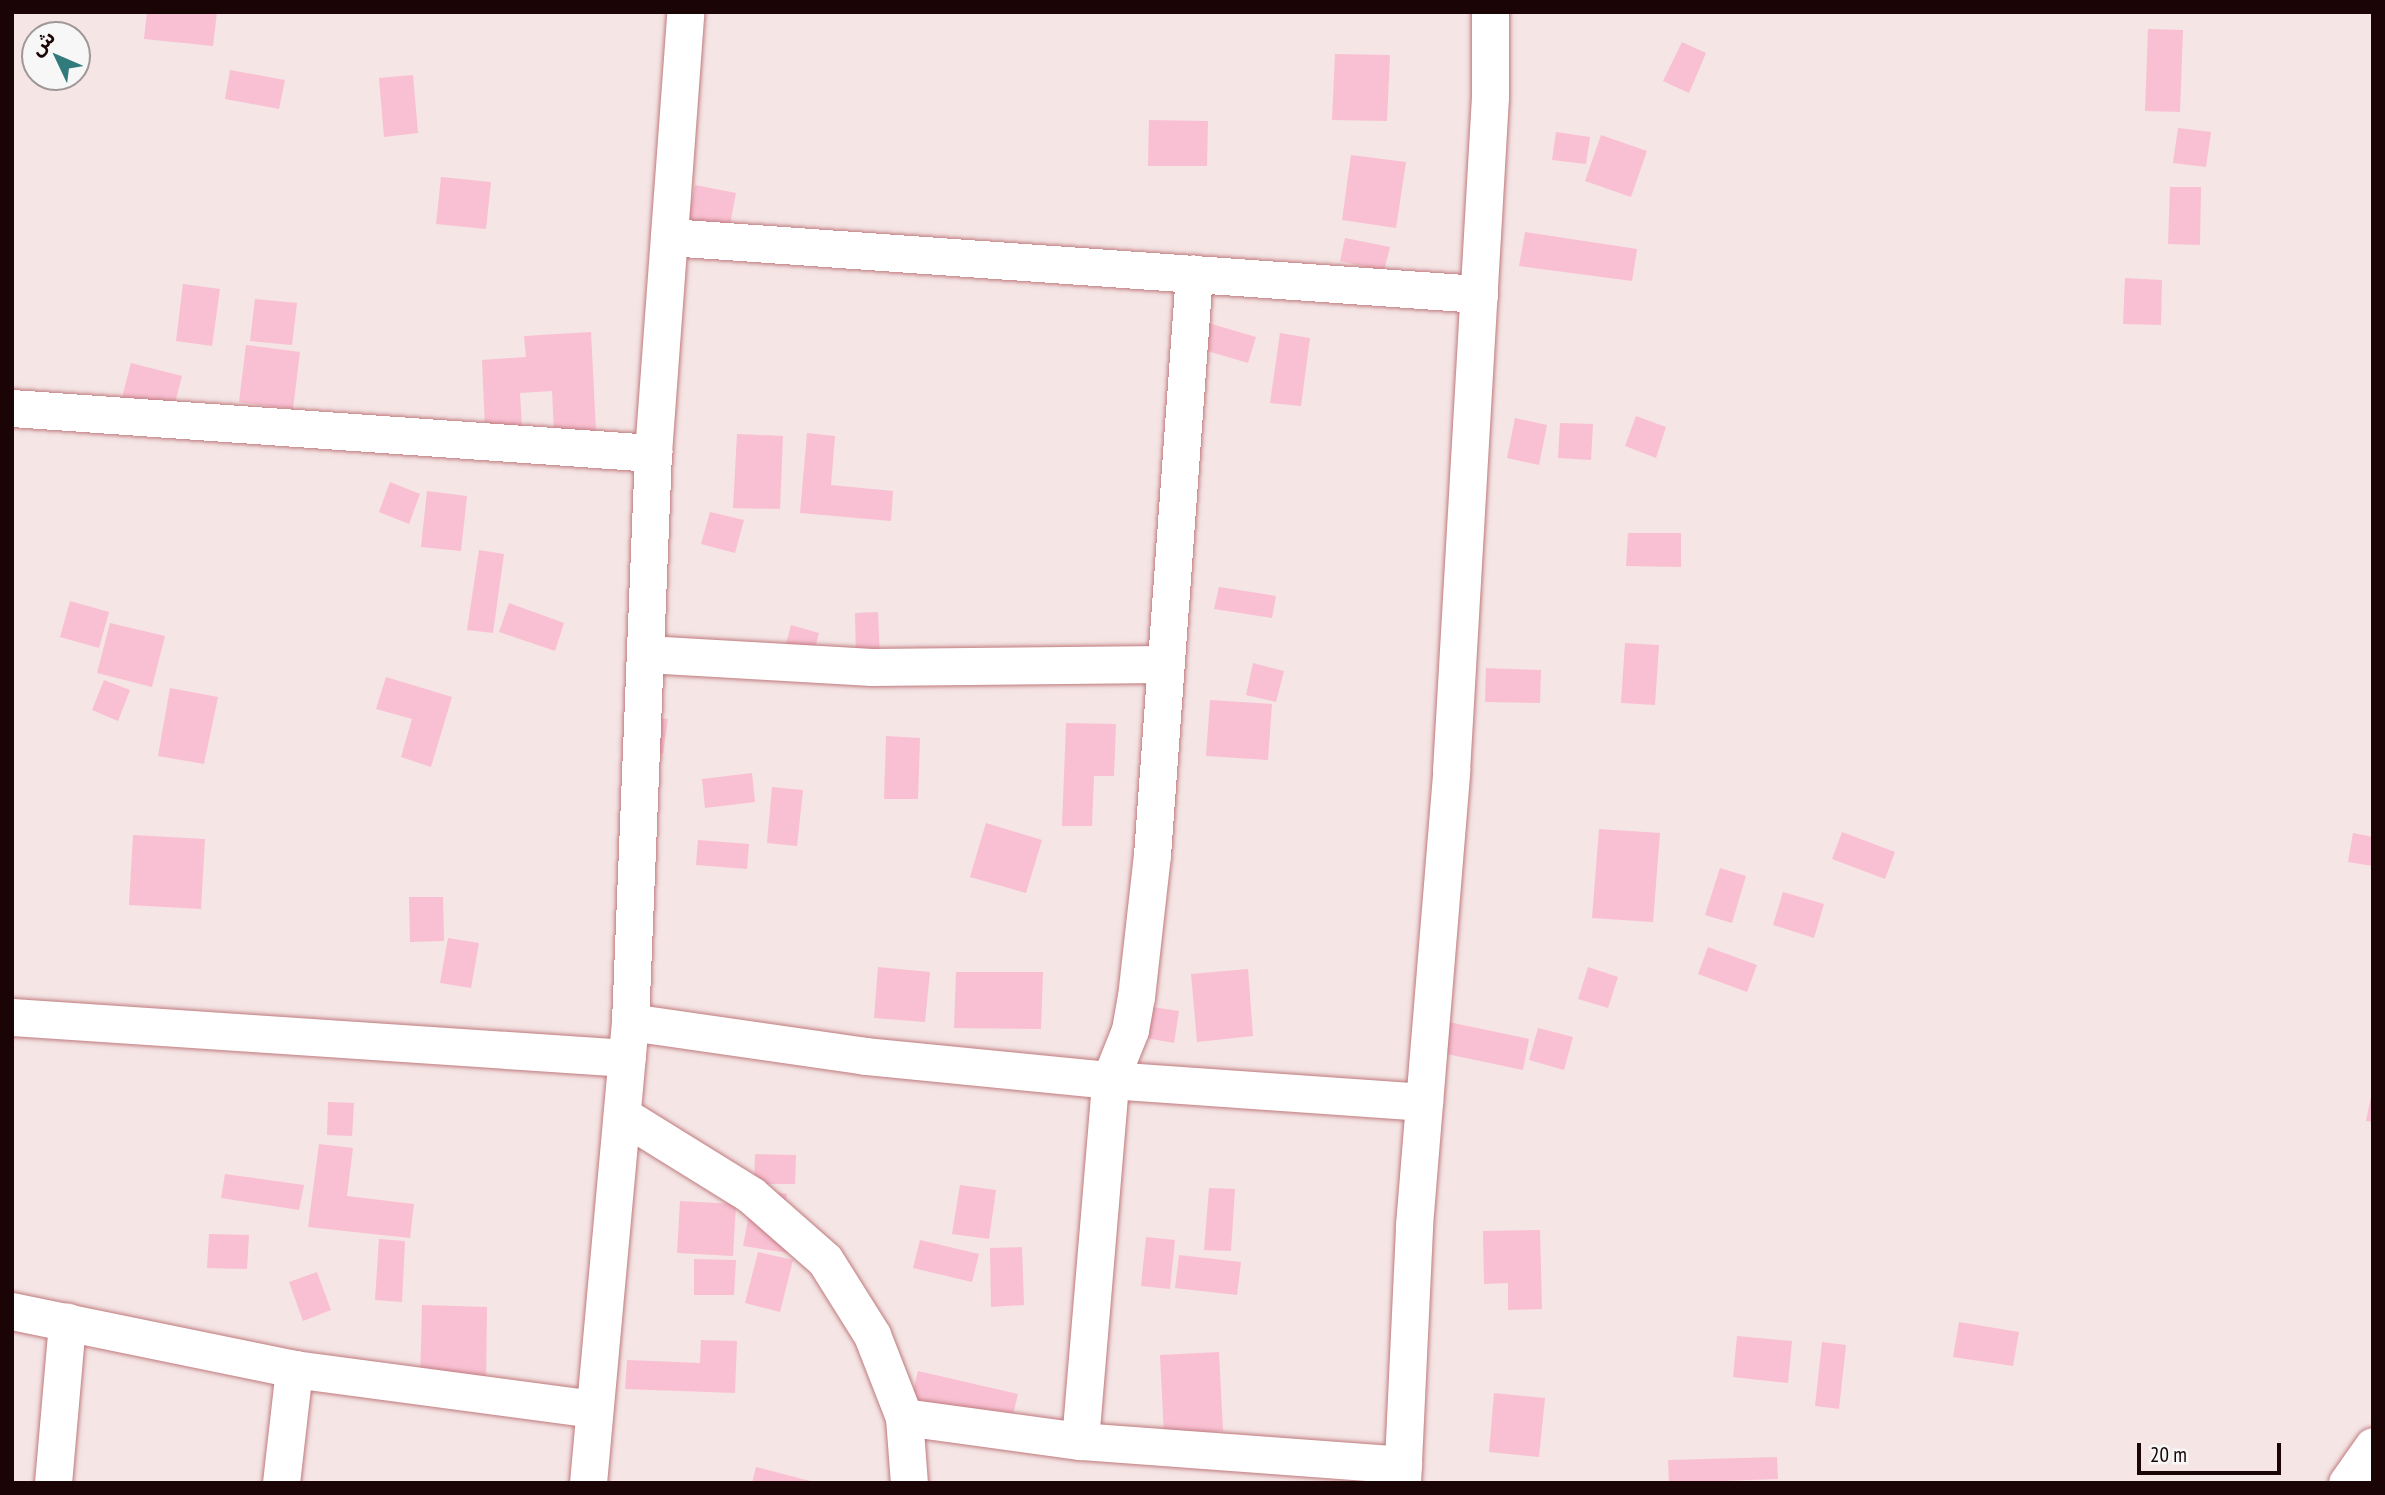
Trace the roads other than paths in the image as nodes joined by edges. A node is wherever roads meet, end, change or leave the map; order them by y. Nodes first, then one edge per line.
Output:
1 (685, 12) edge
2 (1490, 12) edge
3 (669, 237) junction
4 (1194, 274) junction
5 (1479, 294) junction
6 (12, 408) edge
7 (653, 453) junction
8 (646, 654) junction
9 (1166, 664) junction
10 (12, 1017) edge
11 (629, 1040) junction
12 (1110, 1080) junction
13 (1424, 1102) junction
14 (622, 1115) junction
15 (12, 1311) edge
16 (67, 1322) junction
17 (294, 1369) junction
18 (593, 1409) junction
19 (904, 1417) junction
20 (1080, 1441) junction
21 (2373, 1446) edge
22 (1403, 1474) edge
23 (53, 1483) edge
24 (281, 1483) edge
25 (588, 1483) edge
26 (909, 1483) edge
27 (2347, 1483) edge

1 - 3 street
2 - 5 street
3 - 4 street
3 - 7 street
4 - 5 street
4 - 9 street
5 - 13 street
6 - 7 street
7 - 8 street
8 - 9 street
8 - 11 street
9 - 12 street
10 - 11 street
11 - 12 street
11 - 14 street
12 - 13 street
12 - 20 street
13 - 22 street
14 - 18 street
14 - 19 street
15 - 16 street
16 - 17 street
16 - 23 street
17 - 18 street
17 - 24 street
18 - 25 street
19 - 20 street
19 - 26 street
20 - 22 street
21 - 27 street

